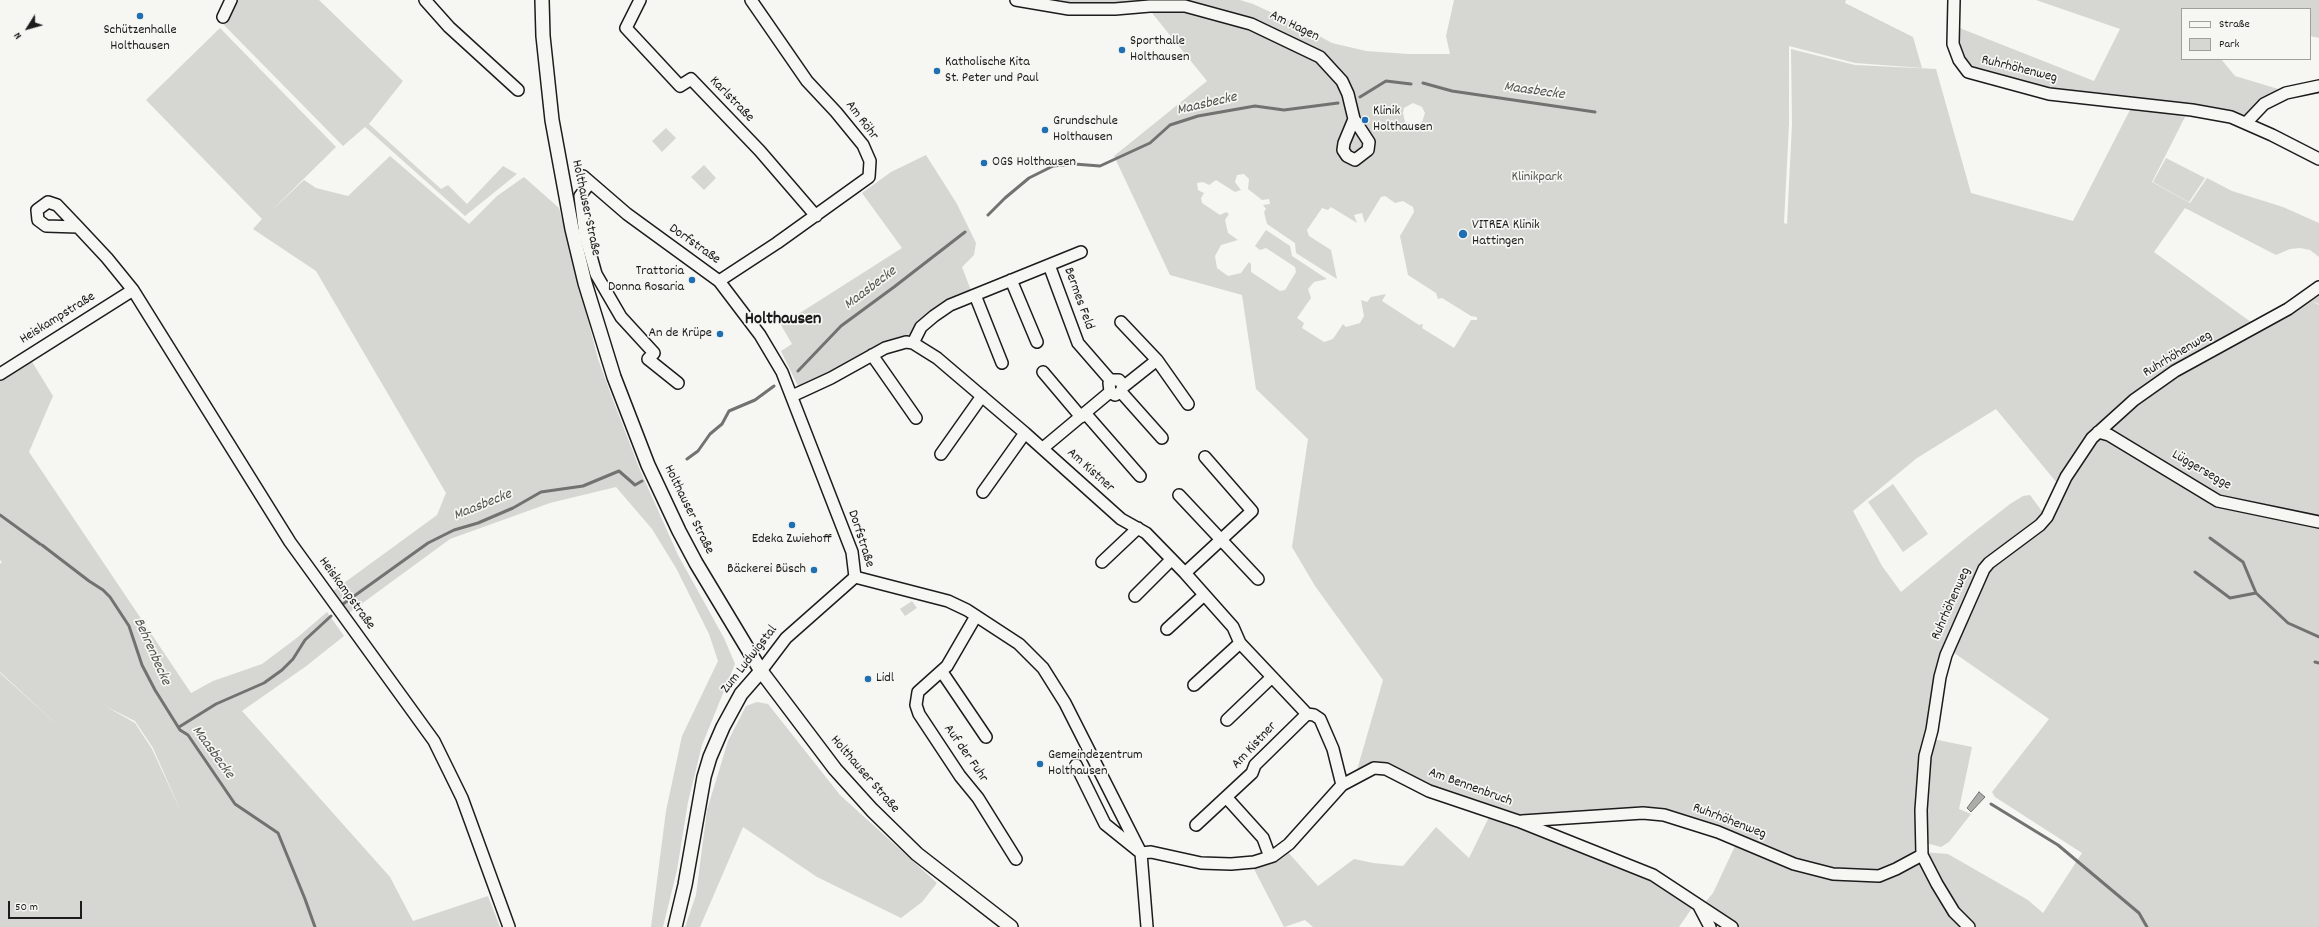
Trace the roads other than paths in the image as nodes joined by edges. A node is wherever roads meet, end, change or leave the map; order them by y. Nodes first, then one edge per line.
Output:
1 (231, 0) edge
2 (425, 0) edge
3 (542, 0) edge
4 (640, 0) edge
5 (750, 0) edge
6 (1016, 0) edge
7 (1954, 0) edge
8 (223, 17) dead end
9 (2319, 86) edge
10 (518, 90) dead end
11 (1354, 119) dead end
12 (2246, 124) junction
13 (2319, 159) edge
14 (816, 216) junction
15 (78, 227) dead end
16 (1081, 252) dead end
17 (1049, 265) junction
18 (1011, 280) junction
19 (719, 281) junction
20 (2319, 287) edge
21 (133, 290) junction
22 (975, 295) junction
23 (1120, 322) dead end
24 (1036, 342) dead end
25 (914, 343) junction
26 (872, 355) junction
27 (1157, 360) junction
28 (1002, 363) dead end
29 (1043, 372) dead end
30 (0, 374) edge
31 (1111, 381) junction
32 (678, 383) dead end
33 (1122, 390) junction
34 (1110, 392) junction
35 (792, 396) junction
36 (982, 396) junction
37 (1188, 404) dead end
38 (1083, 415) junction
39 (916, 418) dead end
40 (2098, 432) junction
41 (1025, 433) junction
42 (1162, 438) dead end
43 (1043, 448) junction
44 (941, 454) dead end
45 (1205, 457) dead end
46 (1140, 476) dead end
47 (984, 492) dead end
48 (1179, 495) dead end
49 (2319, 522) edge
50 (1138, 528) junction
51 (1221, 540) junction
52 (1171, 560) junction
53 (1102, 562) dead end
54 (1185, 573) junction
55 (855, 577) junction
56 (1258, 579) dead end
57 (1204, 594) junction
58 (1135, 596) dead end
59 (976, 616) junction
60 (1167, 629) dead end
61 (1240, 643) junction
62 (760, 671) junction
63 (942, 672) junction
64 (1272, 677) junction
65 (1194, 685) dead end
66 (1307, 714) junction
67 (1227, 720) dead end
68 (986, 737) dead end
69 (1076, 765) dead end
70 (1342, 785) junction
71 (1226, 797) junction
72 (1518, 821) junction
73 (1196, 825) dead end
74 (1141, 853) junction
75 (1922, 855) junction
76 (1270, 857) junction
77 (1016, 859) dead end
78 (1698, 906) junction
79 (509, 927) edge
80 (675, 927) edge
81 (1011, 927) edge
82 (1147, 927) edge
83 (1710, 927) edge
84 (1732, 927) edge
85 (1969, 927) edge

1 - 8 street
2 - 10 street
3 - 62 street, Holthauser Straße
4 - 14 street, Karlstraße
5 - 14 street, Am Röhr
6 - 11 street, Am Hagen
7 - 12 street, Ruhrhöhenweg
9 - 12 street
12 - 13 street, Ruhrhöhenweg
14 - 19 street, Am Röhr
15 - 21 street, Heiskampstraße
16 - 17 street, Bermes Feld
17 - 18 street, Bermes Feld
17 - 31 street, Bermes Feld
18 - 22 street, Bermes Feld
18 - 24 street
19 - 32 street, Dorfstraße
19 - 35 street, Dorfstraße
20 - 40 street, Ruhrhöhenweg
21 - 30 street, Heiskampstraße
21 - 79 street, Heiskampstraße
22 - 25 street, Bermes Feld
22 - 28 street
23 - 27 street
25 - 26 street
25 - 36 street, Am Kistner
26 - 35 street
26 - 39 street
27 - 33 street
27 - 37 street
29 - 38 street
31 - 33 street
31 - 34 street
33 - 34 street
33 - 42 street
34 - 38 street
35 - 55 street, Dorfstraße
36 - 41 street, Am Kistner
36 - 44 street
38 - 43 street
38 - 46 street
40 - 49 street, Lüggersegge
40 - 75 street, Ruhrhöhenweg
41 - 43 street, Am Kistner
41 - 47 street
43 - 50 street, Am Kistner
45 - 51 street
48 - 51 street
50 - 52 street, Am Kistner
50 - 53 street
51 - 54 street
51 - 56 street
52 - 54 street, Am Kistner
52 - 58 street
54 - 57 street, Am Kistner
55 - 59 street, Dorfstraße
55 - 62 street, Zum Ludwigstal
57 - 60 street
57 - 61 street, Am Kistner
59 - 63 street, Auf der Fuhr
59 - 74 street, Dorfstraße
61 - 64 street, Am Kistner
61 - 65 street
62 - 80 street, Zum Ludwigstal
62 - 81 street, Holthauser Straße
63 - 68 street, Auf der Fuhr
63 - 77 street, Auf der Fuhr
64 - 66 street, Am Kistner
64 - 67 street
66 - 70 street, Am Kistner
66 - 71 street, Am Kistner
69 - 74 street
70 - 72 street, Am Bennenbruch
70 - 76 street, Am Bennenbruch
71 - 73 street, Am Kistner
71 - 76 street
72 - 75 street, Ruhrhöhenweg
72 - 78 street, Am Bennenbruch
74 - 76 street, Am Bennenbruch
74 - 82 street, Dorfstraße
75 - 85 street, Ruhrhöhenweg
78 - 83 street
78 - 84 street, Am Bennenbruch

